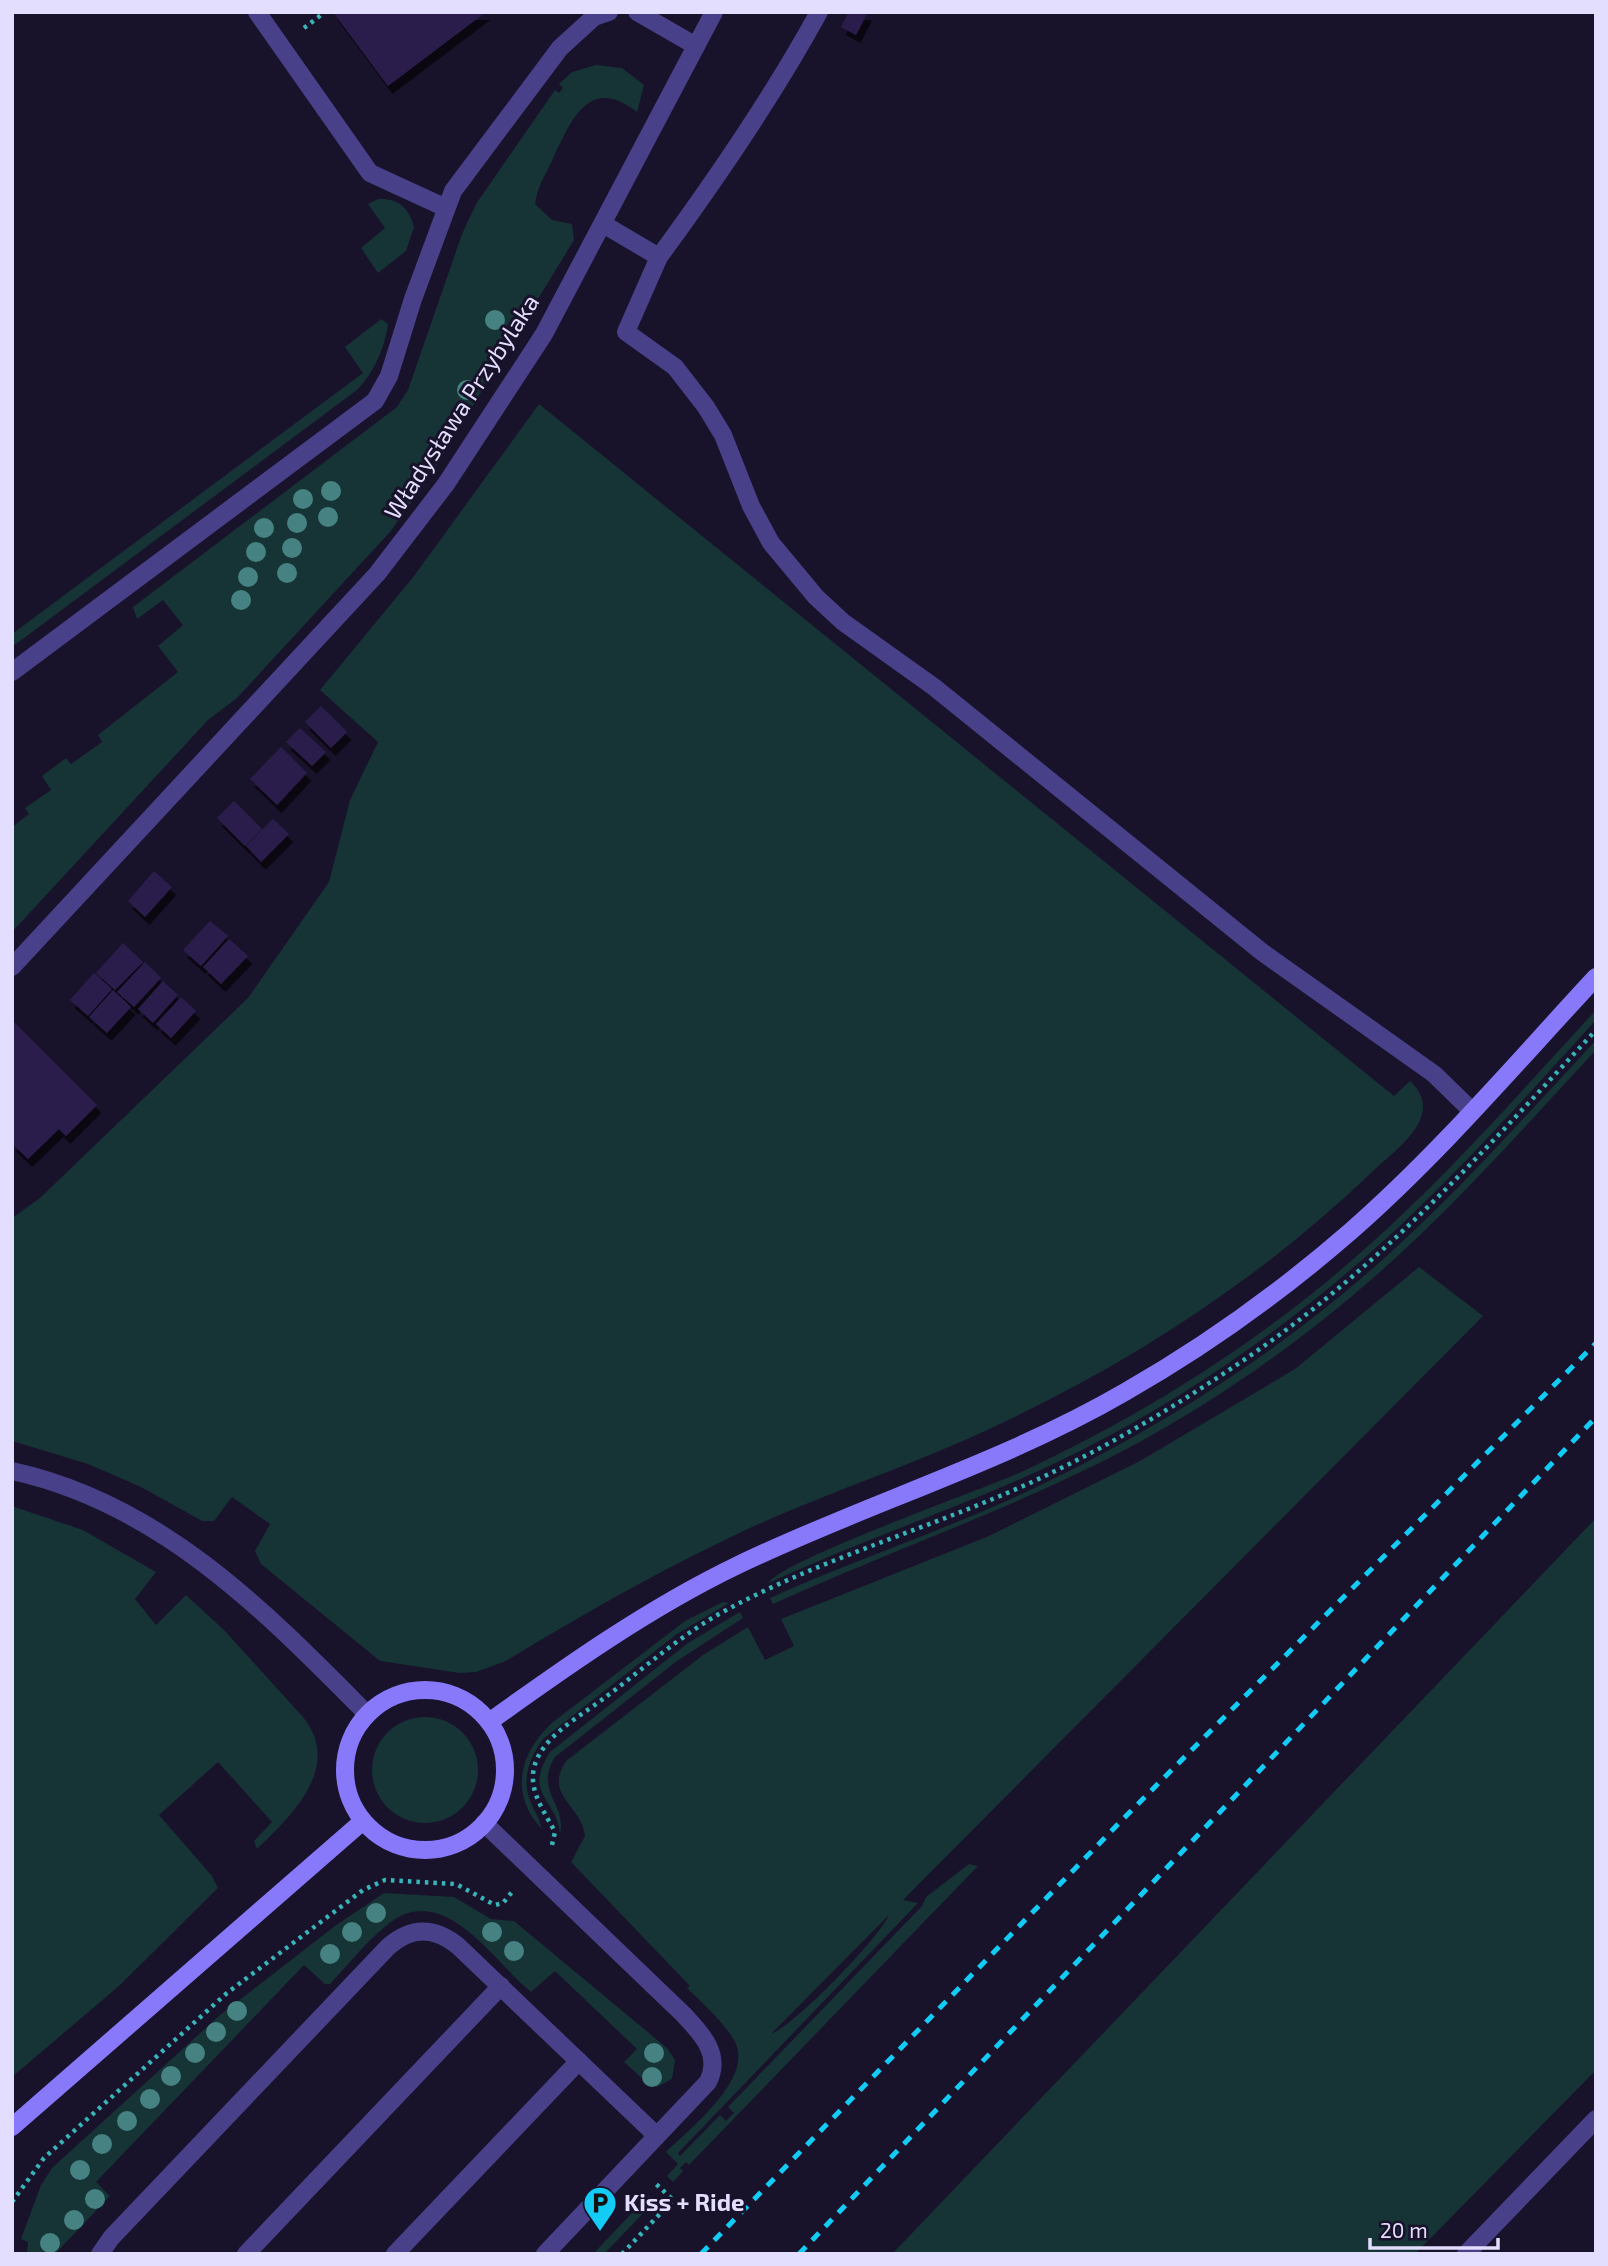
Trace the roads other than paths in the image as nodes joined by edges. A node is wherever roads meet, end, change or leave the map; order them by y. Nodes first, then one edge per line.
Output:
1 (257, 12) edge
2 (609, 12) edge
3 (714, 12) edge
4 (819, 12) edge
5 (643, 13) edge
6 (696, 46) junction
7 (446, 208) junction
8 (603, 224) junction
9 (659, 257) junction
10 (12, 672) edge
11 (12, 967) edge
12 (1596, 976) edge
13 (1472, 1111) junction
14 (12, 1471) edge
15 (367, 1714) junction
16 (489, 1722) junction
17 (363, 1821) junction
18 (484, 1823) junction
19 (501, 1986) junction
20 (579, 2061) junction
21 (1596, 2119) edge
22 (12, 2127) edge
23 (657, 2136) junction
24 (100, 2254) edge
25 (246, 2254) edge
26 (395, 2254) edge
27 (545, 2254) edge
28 (1466, 2254) edge

1 - 7 street
2 - 7 street
3 - 6 street, Władysława Przybylaka
4 - 9 street
5 - 6 street
6 - 8 street, Władysława Przybylaka
7 - 10 street
8 - 9 street
8 - 11 street, Władysława Przybylaka
9 - 13 street
12 - 13 street
13 - 16 street
14 - 15 street
15 - 16 street
15 - 17 street
16 - 18 street
17 - 18 street
17 - 22 street
18 - 23 street
19 - 20 street
19 - 24 street
19 - 25 street
20 - 23 street
20 - 26 street
21 - 28 street
23 - 27 street

